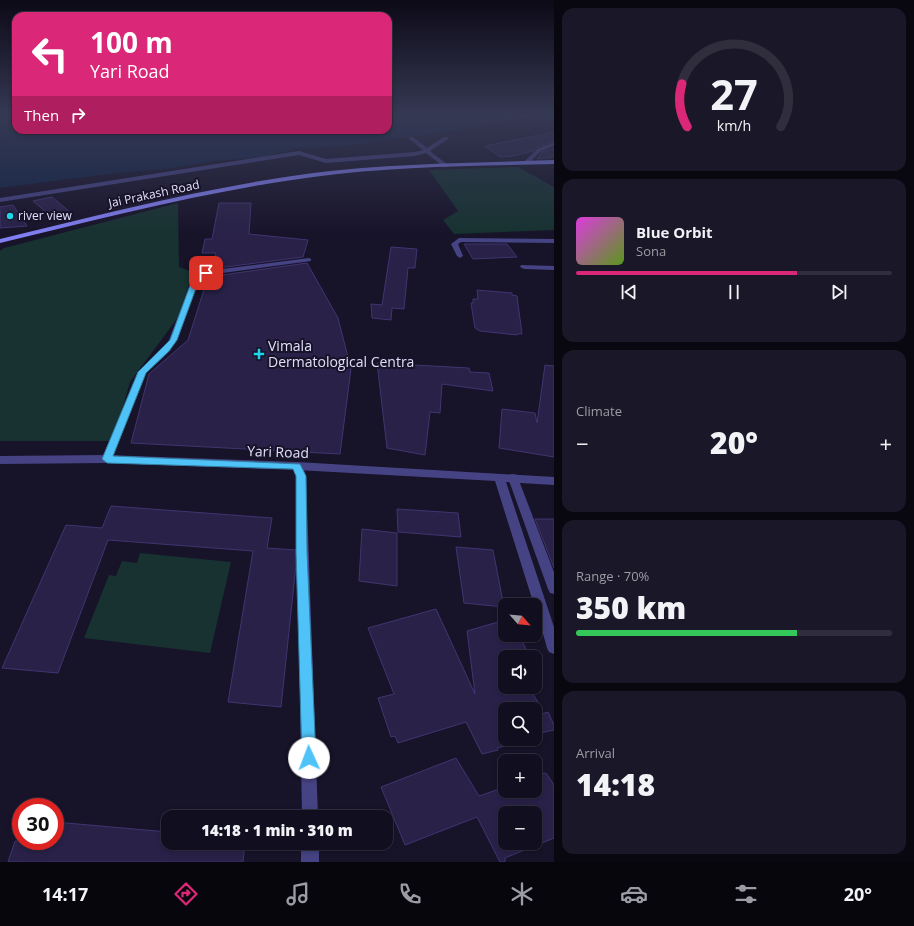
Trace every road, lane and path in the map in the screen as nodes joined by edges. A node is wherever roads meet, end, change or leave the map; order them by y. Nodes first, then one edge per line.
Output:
1 (285, 155) edge
2 (309, 155) edge
3 (399, 155) edge
4 (432, 155) edge
5 (535, 155) edge
6 (554, 161) edge
7 (529, 162) junction
8 (445, 165) junction
9 (0, 200) edge
10 (0, 237) edge
11 (554, 240) edge
12 (0, 241) edge
13 (460, 256) dead end
14 (309, 260) dead end
15 (524, 267) dead end
16 (554, 268) edge
17 (107, 459) junction
18 (0, 460) edge
19 (297, 466) junction
20 (499, 477) junction
21 (513, 478) junction
22 (554, 482) edge
23 (554, 589) edge
24 (554, 648) edge
25 (310, 810) edge
26 (310, 850) edge
27 (310, 862) edge

1 - 9 street
2 - 3 street
4 - 8 street
5 - 7 street
6 - 7 main road, Jai Prakash Road
7 - 8 main road, Jai Prakash Road
8 - 10 main road
8 - 12 main road, Jai Prakash Road
11 - 13 street
14 - 17 street
15 - 16 street
17 - 18 street, Yari Road
17 - 19 street, Yari Road
19 - 20 street, Yari Road
19 - 25 street
20 - 21 street, Yari Road
20 - 24 street
21 - 22 street, Yari Road
21 - 23 street
26 - 27 street

